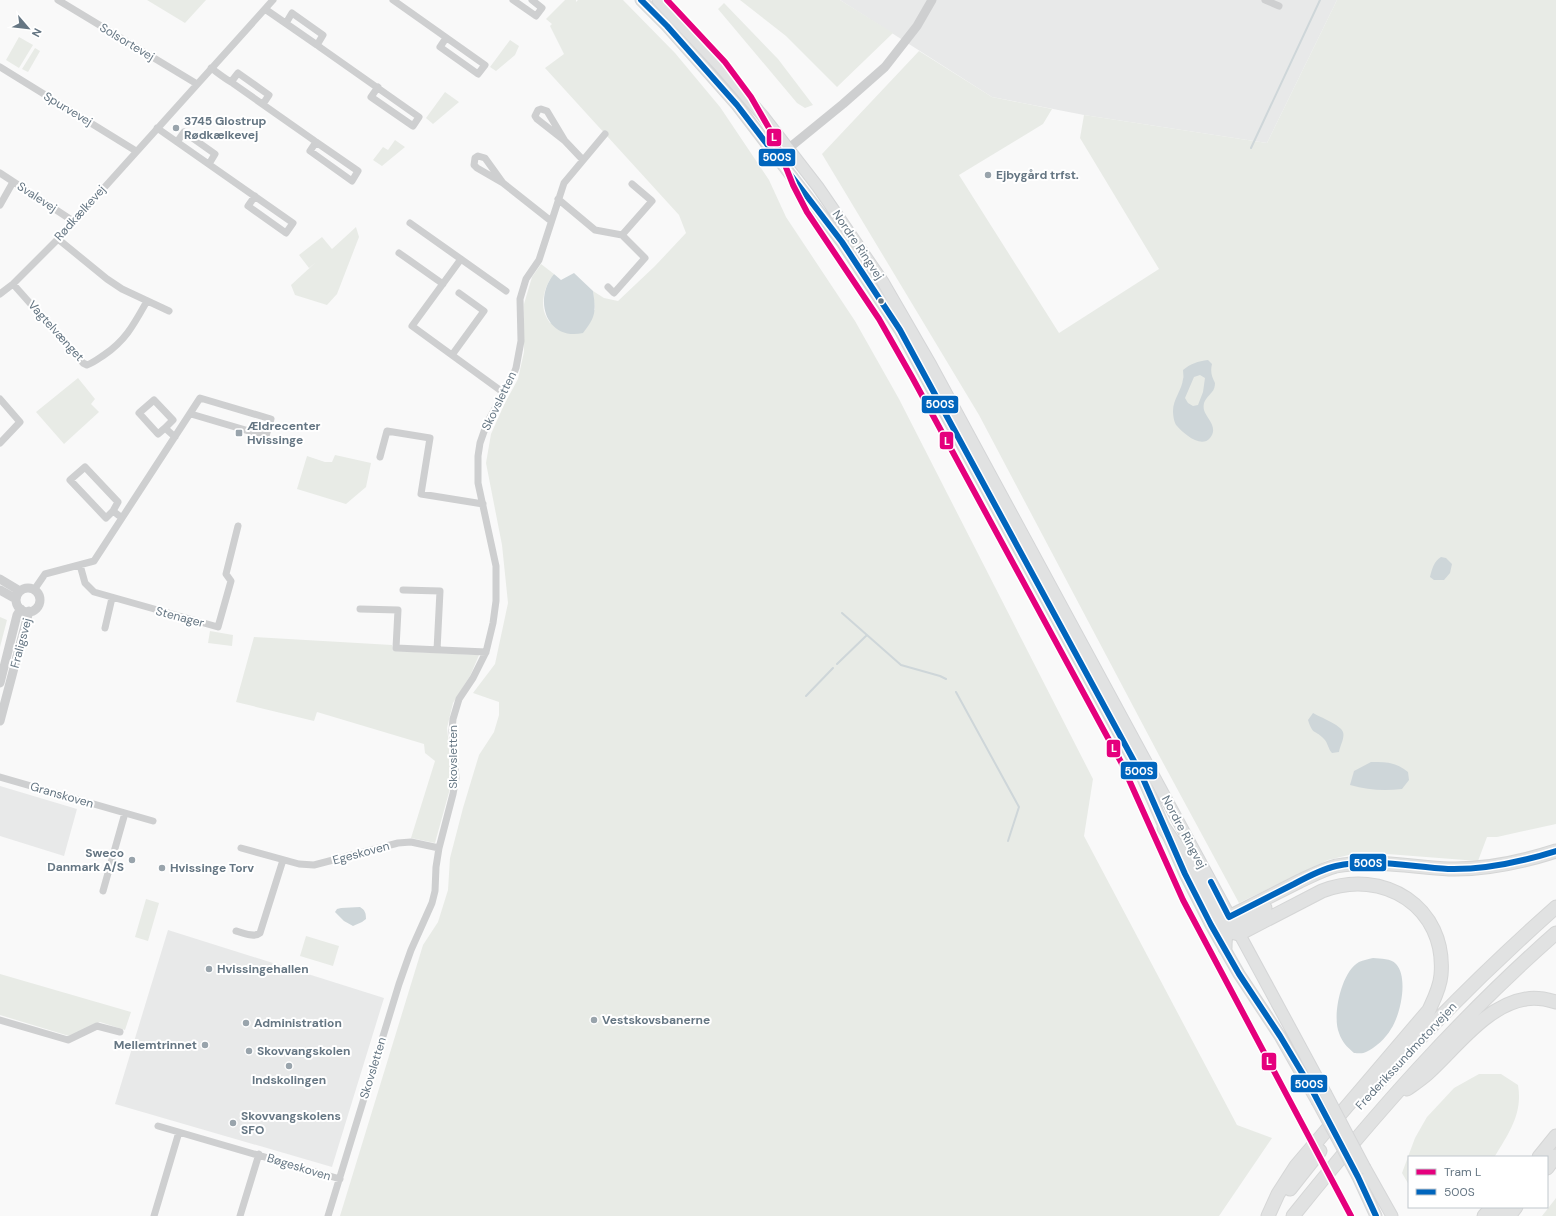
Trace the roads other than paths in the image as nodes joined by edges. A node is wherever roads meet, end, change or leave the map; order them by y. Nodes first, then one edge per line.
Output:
1 (58, 0) edge
2 (273, 0) edge
3 (393, 0) edge
4 (513, 0) edge
5 (532, 0) edge
6 (641, 0) edge
7 (658, 0) edge
8 (932, 0) edge
9 (1265, 0) edge
10 (1279, 6) dead end
11 (265, 8) junction
12 (286, 23) junction
13 (446, 38) junction
14 (317, 44) junction
15 (0, 67) edge
16 (211, 68) junction
17 (231, 82) junction
18 (197, 84) junction
19 (378, 87) junction
20 (263, 104) junction
21 (157, 128) junction
22 (604, 134) dead end
23 (565, 141) junction
24 (177, 142) junction
25 (316, 142) junction
26 (789, 149) junction
27 (136, 150) junction
28 (778, 157) junction
29 (583, 160) junction
30 (208, 164) junction
31 (0, 173) edge
32 (14, 182) junction
33 (503, 183) dead end
34 (632, 184) dead end
35 (255, 196) junction
36 (558, 199) junction
37 (0, 205) edge
38 (73, 221) junction
39 (551, 221) junction
40 (410, 223) dead end
41 (622, 236) junction
42 (58, 239) junction
43 (399, 253) dead end
44 (461, 259) junction
45 (13, 284) junction
46 (443, 284) junction
47 (608, 288) dead end
48 (506, 291) dead end
49 (459, 293) dead end
50 (0, 294) edge
51 (147, 301) junction
52 (169, 311) dead end
53 (452, 355) junction
54 (504, 393) junction
55 (0, 399) edge
56 (191, 414) junction
57 (165, 428) junction
58 (175, 437) junction
59 (0, 443) edge
60 (380, 457) dead end
61 (483, 504) junction
62 (113, 511) junction
63 (122, 518) junction
64 (238, 526) dead end
65 (80, 565) junction
66 (0, 580) edge
67 (0, 590) edge
68 (34, 590) junction
69 (403, 590) dead end
70 (18, 595) junction
71 (112, 598) junction
72 (360, 609) dead end
73 (25, 610) junction
74 (105, 628) dead end
75 (437, 650) junction
76 (486, 652) junction
77 (0, 683) edge
78 (0, 721) edge
79 (0, 777) edge
80 (125, 813) junction
81 (153, 821) dead end
82 (1164, 828) junction
83 (241, 848) dead end
84 (438, 848) junction
85 (1556, 851) edge
86 (284, 860) junction
87 (102, 891) dead end
88 (1556, 906) edge
89 (1232, 927) junction
90 (236, 931) dead end
91 (1556, 933) edge
92 (1225, 948) junction
93 (1556, 1002) edge
94 (0, 1020) edge
95 (120, 1032) dead end
96 (1380, 1110) junction
97 (158, 1126) dead end
98 (179, 1132) junction
99 (1556, 1136) edge
100 (259, 1154) junction
101 (1541, 1156) edge
102 (1556, 1156) edge
103 (1548, 1167) edge
104 (340, 1179) junction
105 (1491, 1208) edge
106 (1497, 1208) edge
107 (1515, 1208) edge
108 (154, 1216) edge
109 (240, 1216) edge
110 (328, 1216) edge
111 (1268, 1216) edge
112 (1293, 1216) edge
113 (1376, 1216) edge
114 (1392, 1216) edge
115 (1484, 1216) edge
116 (1491, 1216) edge
117 (1509, 1216) edge

1 - 18 street, Solsortevej
2 - 11 street, Rødkælkevej
3 - 13 street
4 - 5 street
6 - 28 main road, Nordre Ringvej
7 - 26 main road, Nordre Ringvej
8 - 26 street
9 - 10 street
11 - 12 street
11 - 16 street, Rødkælkevej
12 - 14 street
12 - 14 street
13 - 13 street
14 - 19 street
15 - 27 street, Spurvevej
16 - 17 street
16 - 18 street, Rødkælkevej
17 - 20 street
17 - 20 street
18 - 21 street, Rødkælkevej
19 - 19 street
20 - 25 street
21 - 24 street
21 - 27 street, Rødkælkevej
22 - 29 street, Skovsletten
23 - 23 street
23 - 29 street
24 - 30 street
24 - 30 street
25 - 25 street
26 - 28 street
26 - 89 main road, Nordre Ringvej
27 - 38 street, Rødkælkevej
28 - 82 main road, Nordre Ringvej
29 - 36 street, Skovsletten
30 - 35 street
31 - 32 street, Svalevej
32 - 37 street
32 - 38 street, Svalevej
33 - 39 street
34 - 41 street
35 - 35 street
36 - 39 street, Skovsletten
36 - 41 street
38 - 42 street, Rødkælkevej
39 - 54 street, Skovsletten
40 - 44 street
41 - 47 street
42 - 45 street, Rødkælkevej
42 - 51 street
43 - 46 street
44 - 46 street
44 - 48 street
45 - 50 street, Rødkælkevej
45 - 51 street, Vagtelvænget
46 - 53 street
49 - 53 street
51 - 52 street
53 - 54 street
54 - 61 street, Skovsletten
55 - 59 street
56 - 56 street
56 - 58 street
57 - 57 street
57 - 58 street
58 - 63 street
60 - 61 street
61 - 76 street, Skovsletten
62 - 62 street
62 - 63 street
63 - 65 street
64 - 71 street, Stenager
65 - 68 street
65 - 71 street, Stenager
66 - 70 street
67 - 70 street
68 - 70 street
68 - 73 street
69 - 75 street
70 - 73 street
71 - 74 street
72 - 75 street
73 - 77 street, Fraligsvej
73 - 78 street, Fraligsvej
75 - 76 street
76 - 84 street, Skovsletten
79 - 80 street, Granskoven
80 - 81 street, Granskoven
80 - 87 street
82 - 89 highway
82 - 92 main road, Nordre Ringvej
83 - 86 street, Egeskoven
84 - 86 street, Egeskoven
84 - 104 street, Skovsletten
85 - 89 highway
86 - 90 street
88 - 111 highway, Frederikssundmotorvejen
89 - 92 highway
89 - 111 highway
89 - 114 main road, Nordre Ringvej, bridge
91 - 96 highway, Frederikssundmotorvejen
92 - 113 main road, Nordre Ringvej, bridge
93 - 96 highway
94 - 95 street
96 - 112 highway, Frederikssundmotorvejen
97 - 98 street, Bøgeskoven
98 - 100 street, Bøgeskoven
98 - 108 street
99 - 101 highway
100 - 104 street, Bøgeskoven
100 - 109 street, Bøgeskoven
102 - 103 highway
104 - 110 street, Skovsletten
105 - 115 highway
106 - 116 highway
107 - 117 highway

